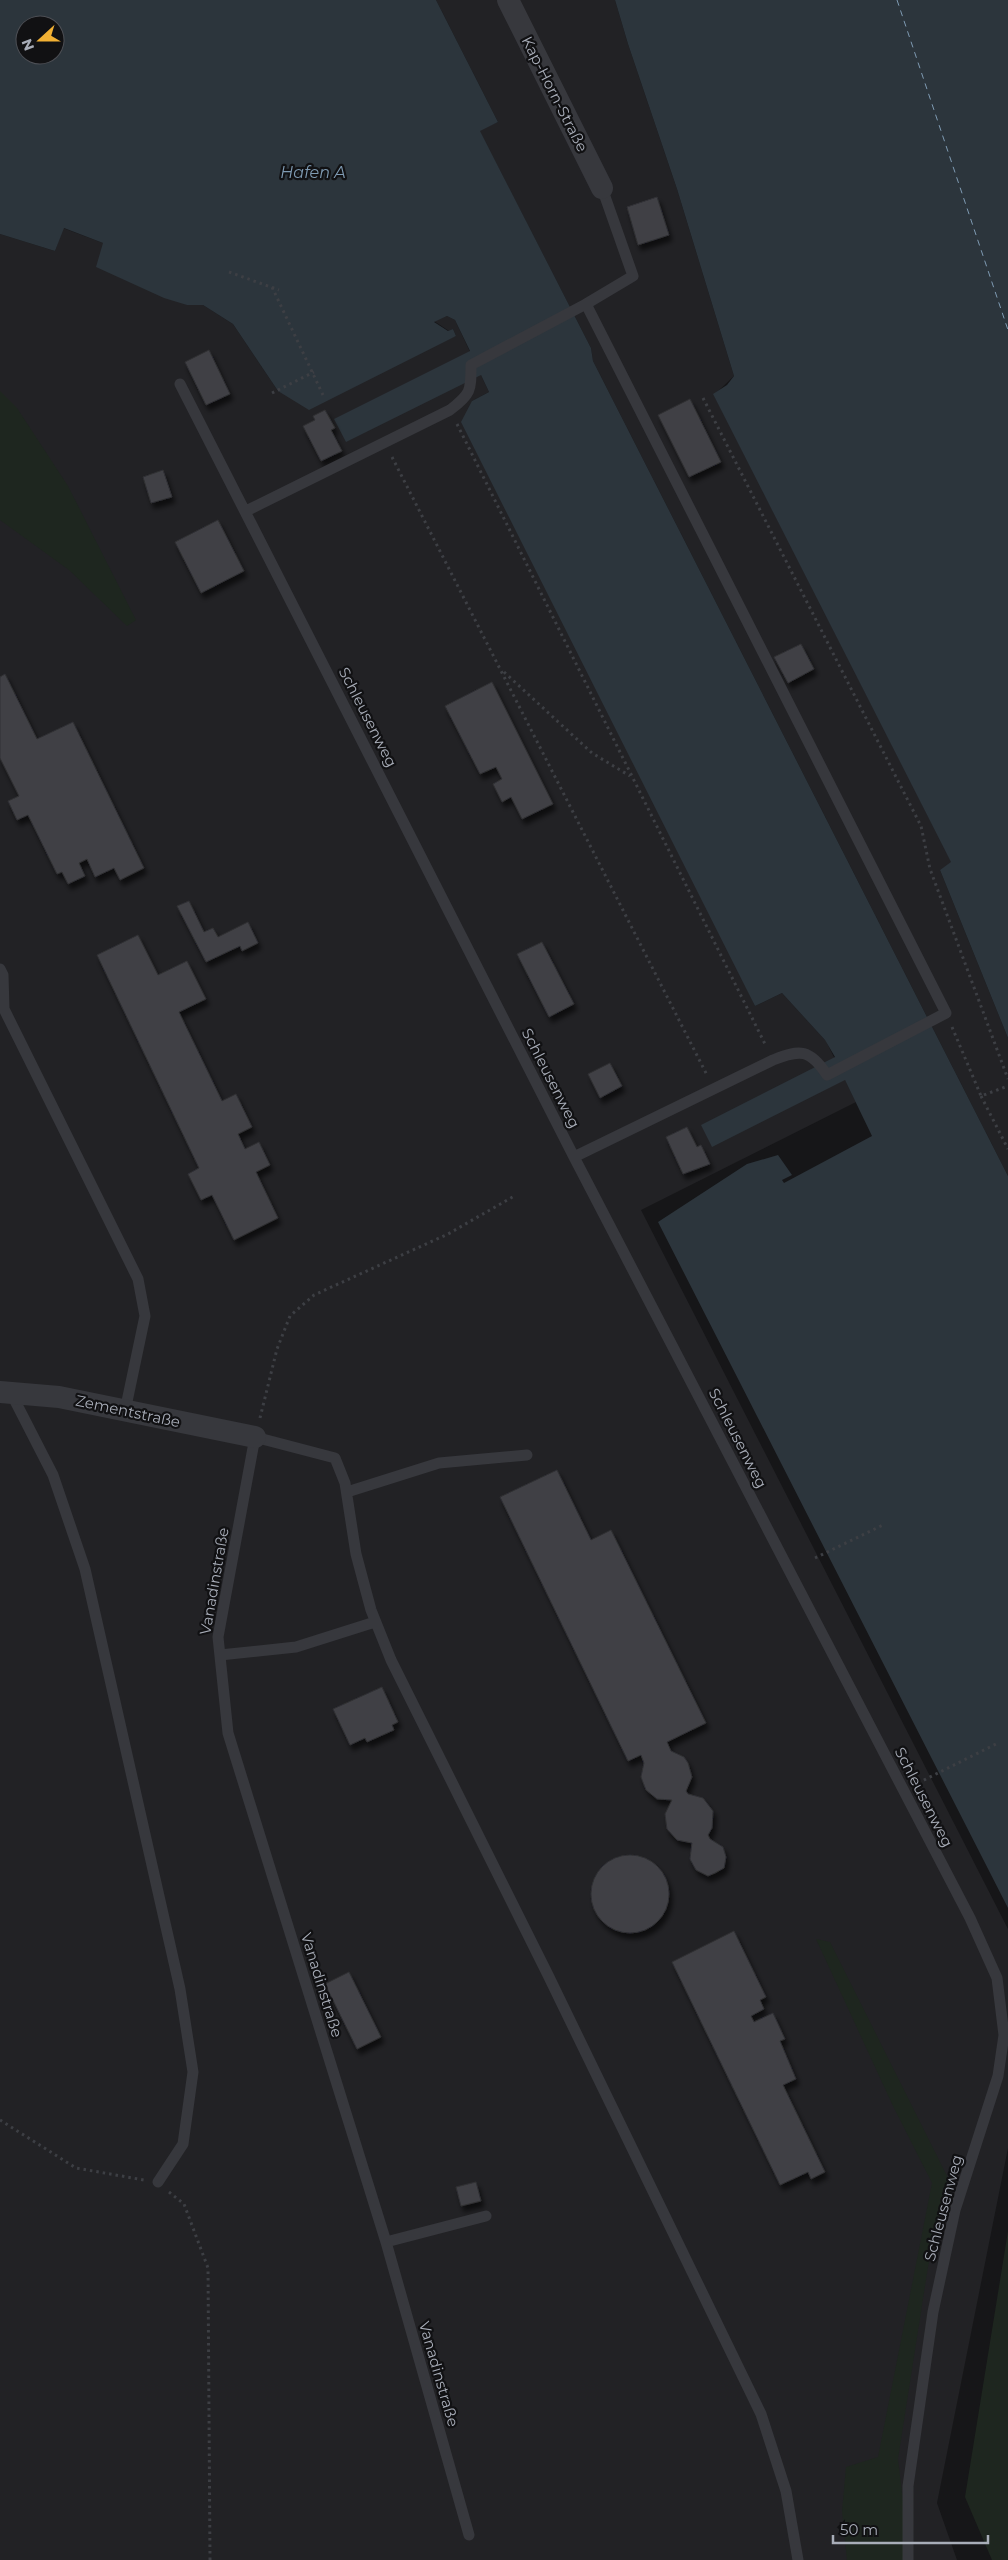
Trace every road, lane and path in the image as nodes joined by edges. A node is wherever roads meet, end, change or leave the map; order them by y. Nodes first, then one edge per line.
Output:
1 (508, 0) edge
2 (602, 188) joint
3 (229, 272) dead end
4 (272, 287) junction
5 (279, 290) dead end
6 (586, 304) junction
7 (314, 372) junction
8 (180, 384) dead end
9 (272, 393) dead end
10 (323, 395) dead end
11 (703, 398) dead end
12 (450, 410) junction
13 (384, 443) junction
14 (246, 511) junction
15 (502, 670) junction
16 (630, 776) junction
17 (0, 969) edge
18 (946, 1013) junction
19 (773, 1060) junction
20 (1008, 1079) edge
21 (1008, 1086) edge
22 (714, 1088) junction
23 (982, 1096) junction
24 (1008, 1149) edge
25 (574, 1157) junction
26 (516, 1195) dead end
27 (6, 1393) edge
28 (125, 1411) junction
29 (255, 1438) junction
30 (527, 1454) dead end
31 (346, 1492) junction
32 (885, 1524) dead end
33 (815, 1558) dead end
34 (375, 1622) junction
35 (220, 1655) junction
36 (996, 1744) dead end
37 (918, 1783) dead end
38 (0, 2120) edge
39 (158, 2182) junction
40 (486, 2216) dead end
41 (386, 2242) junction
42 (469, 2535) dead end
43 (210, 2560) edge
44 (798, 2560) edge
45 (908, 2560) edge

1 - 2 street, Kap-Horn-Straße
2 - 6 lane
3 - 4 path
4 - 5 path
4 - 7 path
6 - 12 lane
6 - 18 lane
7 - 9 path
7 - 10 path
8 - 14 lane, Schleusenweg
11 - 20 path
12 - 13 lane
12 - 16 path
13 - 14 lane
13 - 15 path
14 - 25 lane, Schleusenweg
15 - 16 path
15 - 22 path
16 - 19 path
17 - 28 lane
18 - 19 lane
18 - 23 path
19 - 22 lane
21 - 23 path
22 - 25 lane
23 - 24 path
25 - 45 lane, Schleusenweg
26 - 29 path
27 - 28 street, Zementstraße
27 - 39 lane
28 - 29 street, Zementstraße
29 - 31 lane
29 - 35 lane, Vanadinstraße
30 - 31 lane
31 - 34 lane
32 - 33 path
34 - 35 lane
34 - 44 lane
35 - 41 lane, Vanadinstraße
36 - 37 path
38 - 39 path
39 - 43 path
40 - 41 lane
41 - 42 lane, Vanadinstraße

